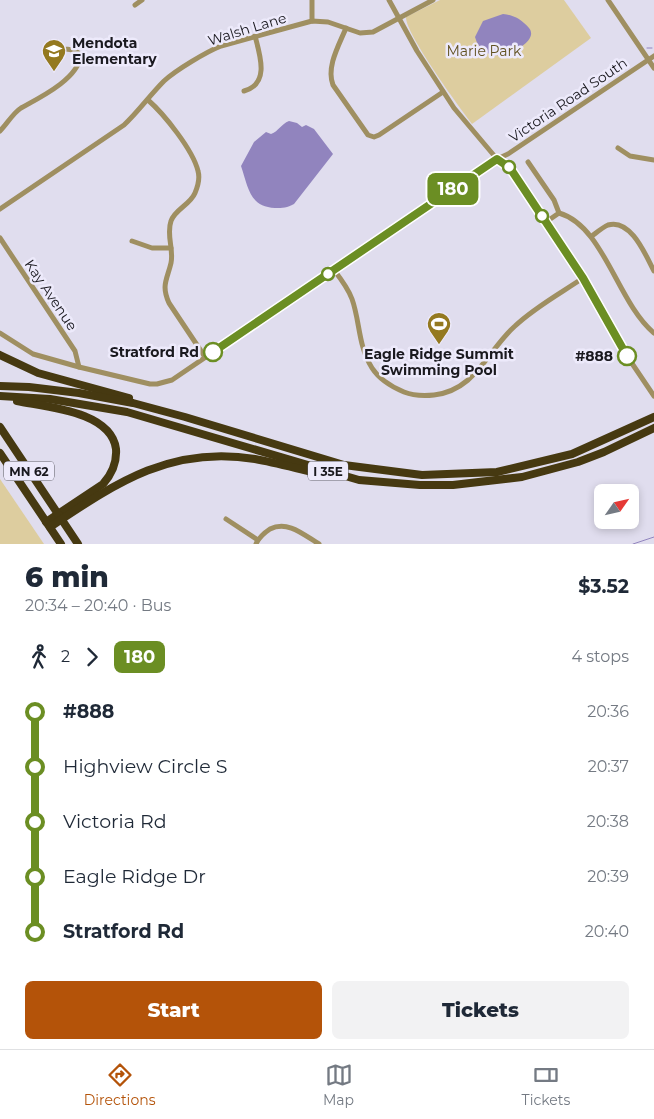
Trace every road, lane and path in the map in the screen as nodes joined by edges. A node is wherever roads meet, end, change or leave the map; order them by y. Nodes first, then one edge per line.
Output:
1 (142, 0) edge
2 (312, 0) edge
3 (389, 0) edge
4 (433, 0) edge
5 (608, 0) edge
6 (135, 5) dead end
7 (398, 18) junction
8 (312, 21) junction
9 (346, 28) junction
10 (255, 36) junction
11 (51, 51) dead end
12 (654, 56) edge
13 (648, 60) junction
14 (654, 68) edge
15 (244, 91) dead end
16 (443, 92) junction
17 (148, 100) junction
18 (0, 131) edge
19 (618, 148) dead end
20 (497, 159) junction
21 (654, 160) edge
22 (528, 162) dead end
23 (0, 209) edge
24 (559, 213) junction
25 (546, 222) junction
26 (592, 236) junction
27 (0, 238) edge
28 (132, 241) dead end
29 (171, 248) junction
30 (334, 270) junction
31 (654, 271) edge
32 (583, 278) junction
33 (654, 332) edge
34 (0, 333) edge
35 (0, 355) edge
36 (205, 357) junction
37 (79, 367) junction
38 (0, 386) edge
39 (654, 396) edge
40 (0, 397) edge
41 (185, 418) junction
42 (651, 418) edge
43 (0, 428) edge
44 (654, 428) edge
45 (0, 453) edge
46 (359, 480) junction
47 (60, 517) junction
48 (226, 519) dead end
49 (48, 524) junction
50 (257, 542) edge
51 (61, 544) edge
52 (78, 544) edge
53 (319, 544) edge

1 - 6 street
2 - 8 street
3 - 7 street
4 - 7 street, Walsh Lane
5 - 13 street
7 - 9 street, Walsh Lane
7 - 16 street
8 - 9 street, Walsh Lane
8 - 10 street, Walsh Lane
9 - 16 street
10 - 15 street
10 - 17 street, Walsh Lane
11 - 18 street
12 - 13 street, Victoria Road South
13 - 14 street
13 - 20 street, Victoria Road South
16 - 20 street
17 - 23 street, Walsh Lane
17 - 29 street
19 - 21 street
20 - 25 street
20 - 30 street, Victoria Road South
22 - 24 street
24 - 25 street
24 - 26 street
25 - 32 street
26 - 31 street
26 - 33 street
27 - 37 street, Kay Avenue
28 - 29 street
29 - 36 street
30 - 32 street
30 - 36 street, Victoria Road South
32 - 39 street
34 - 37 street, Victoria Road South
35 - 41 highway
36 - 37 street, Victoria Road South
38 - 41 highway, I 35E
40 - 46 highway, I 35E
40 - 47 highway
41 - 42 highway, I 35E
43 - 47 highway, MN 62
44 - 46 highway, I 35E
45 - 49 highway, MN 62
46 - 47 highway
47 - 49 highway
47 - 52 highway, MN 62
48 - 50 street
49 - 51 highway, MN 62
50 - 53 street

